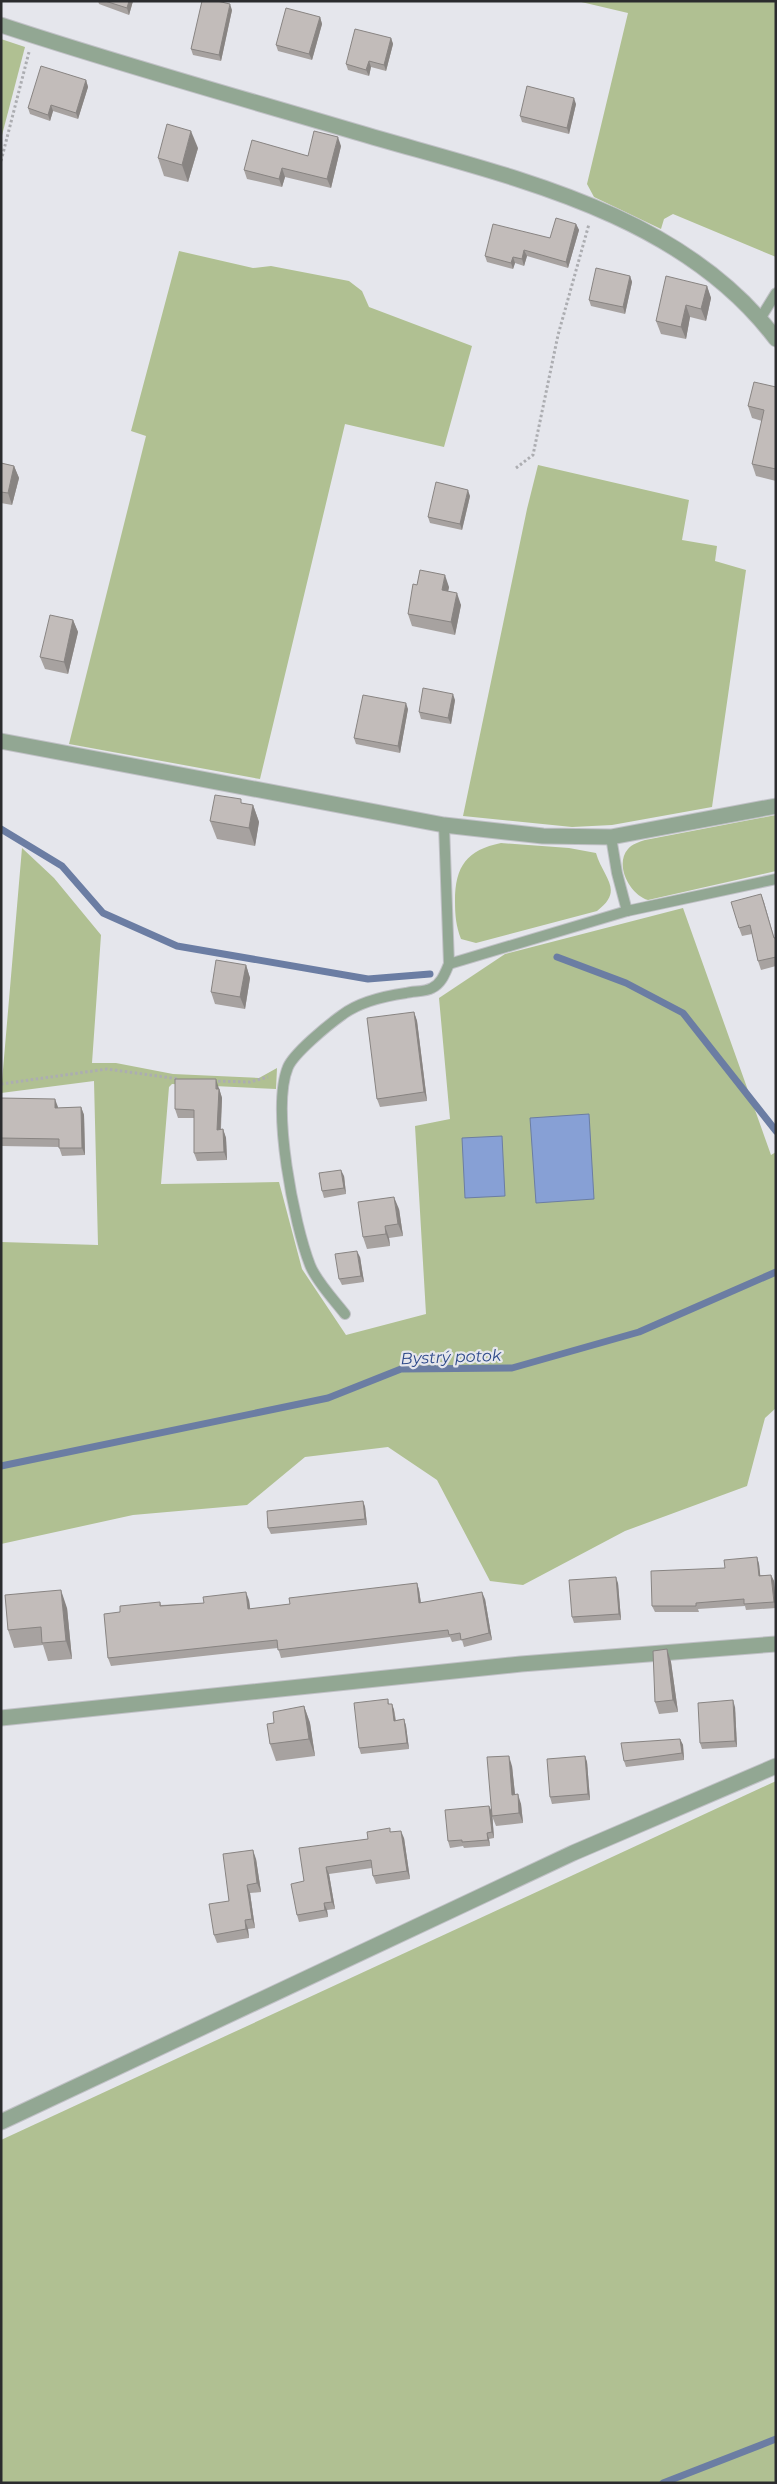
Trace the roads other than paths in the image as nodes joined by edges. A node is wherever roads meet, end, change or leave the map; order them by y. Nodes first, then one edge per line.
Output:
1 (1, 25) edge
2 (776, 293) edge
3 (760, 318) junction
4 (776, 340) edge
5 (1, 741) edge
6 (776, 806) edge
7 (444, 825) junction
8 (611, 838) junction
9 (776, 879) edge
10 (627, 911) junction
11 (449, 964) junction
12 (345, 1314) dead end
13 (776, 1644) edge
14 (1, 1718) edge
15 (776, 1766) edge
16 (1, 2122) edge

1 - 3 street
2 - 3 lane
3 - 4 street
5 - 7 street
6 - 8 street
7 - 8 street
7 - 11 lane
8 - 10 lane
9 - 10 lane
10 - 11 lane
11 - 12 lane
13 - 14 street
15 - 16 street

